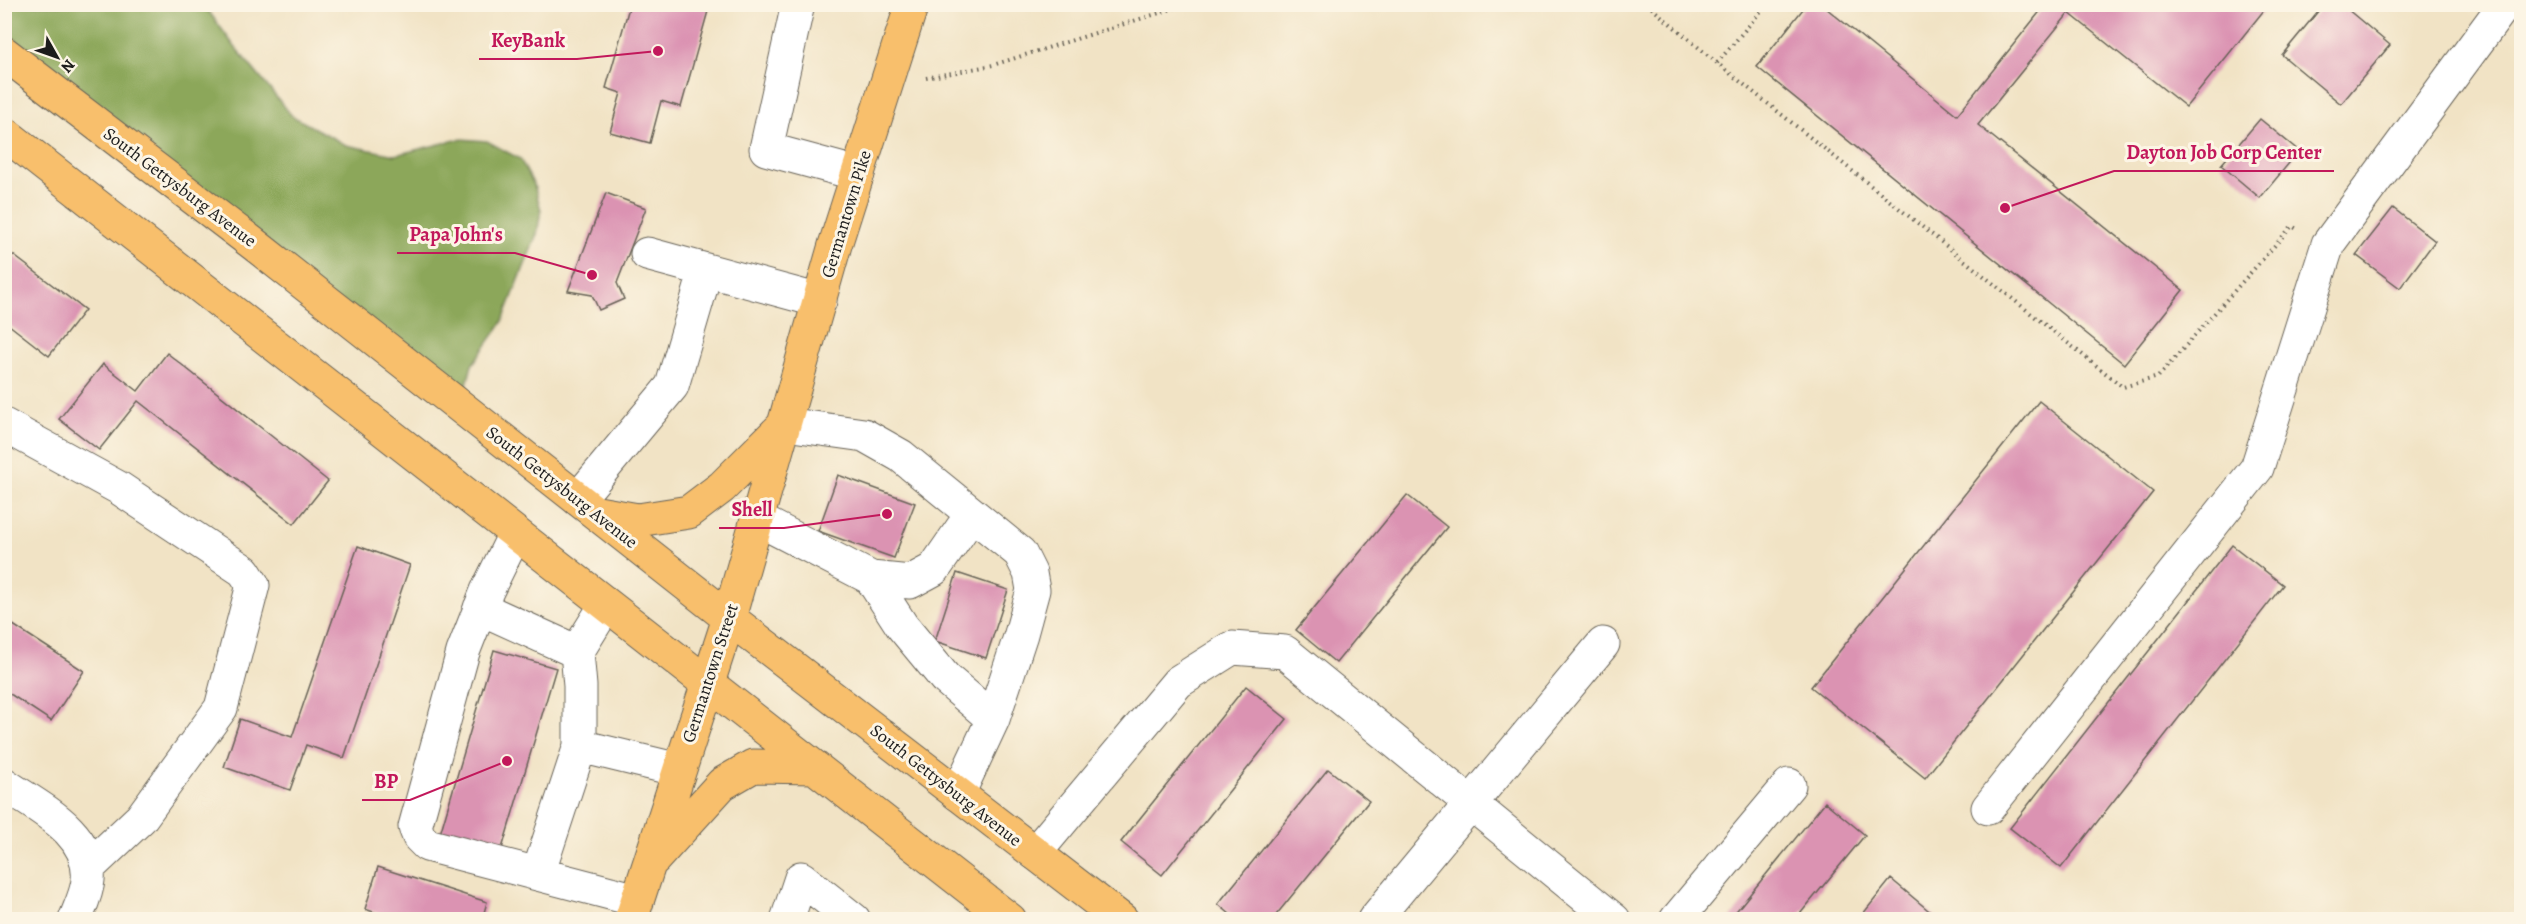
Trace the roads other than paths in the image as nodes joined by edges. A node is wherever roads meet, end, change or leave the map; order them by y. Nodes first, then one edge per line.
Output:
1 (798, 4) edge
2 (912, 4) edge
3 (2505, 4) edge
4 (4, 53) edge
5 (4, 134) edge
6 (858, 174) junction
7 (647, 254) dead end
8 (706, 270) junction
9 (820, 301) junction
10 (785, 424) junction
11 (4, 425) edge
12 (586, 506) junction
13 (972, 514) junction
14 (757, 519) junction
15 (515, 534) junction
16 (871, 578) junction
17 (606, 604) junction
18 (480, 608) junction
19 (729, 618) junction
20 (1603, 644) dead end
21 (577, 652) junction
22 (708, 684) junction
23 (993, 719) junction
24 (580, 746) junction
25 (814, 767) junction
26 (679, 770) junction
27 (4, 784) edge
28 (1789, 785) dead end
29 (958, 794) junction
30 (1471, 803) junction
31 (1988, 808) dead end
32 (1035, 853) junction
33 (647, 867) junction
34 (88, 868) junction
35 (538, 874) junction
36 (634, 910) edge
37 (75, 920) edge
38 (787, 920) edge
39 (854, 920) edge
40 (1010, 920) edge
41 (1122, 920) edge
42 (1374, 920) edge
43 (1614, 920) edge
44 (1676, 920) edge

1 - 6 street
2 - 6 main road, Germantown Pike
3 - 31 street
4 - 12 main road, South Gettysburg Avenue
5 - 15 main road
6 - 9 main road, Germantown Pike
7 - 8 street
8 - 9 street
8 - 12 street
9 - 10 main road, Germantown Pike
10 - 12 main road
10 - 13 street
10 - 14 main road, Germantown Street
11 - 34 street
12 - 19 main road, South Gettysburg Avenue
13 - 16 street
13 - 23 street
14 - 16 street
14 - 19 main road, Germantown Street
15 - 17 main road
15 - 18 street
16 - 23 street
17 - 21 street
17 - 22 main road
18 - 21 street
18 - 35 street
19 - 22 main road, Germantown Street
19 - 29 main road, South Gettysburg Avenue
20 - 30 street
21 - 24 street
22 - 25 main road
22 - 26 main road, Germantown Street
23 - 29 street
24 - 26 street
24 - 35 street
25 - 33 main road
25 - 40 main road
26 - 33 main road, Germantown Street
27 - 34 street
28 - 44 street
29 - 32 main road, South Gettysburg Avenue
30 - 32 street
30 - 42 street
30 - 43 street
32 - 41 main road, South Gettysburg Avenue
33 - 36 main road, Germantown Street
34 - 37 street
35 - 36 street
38 - 39 street

